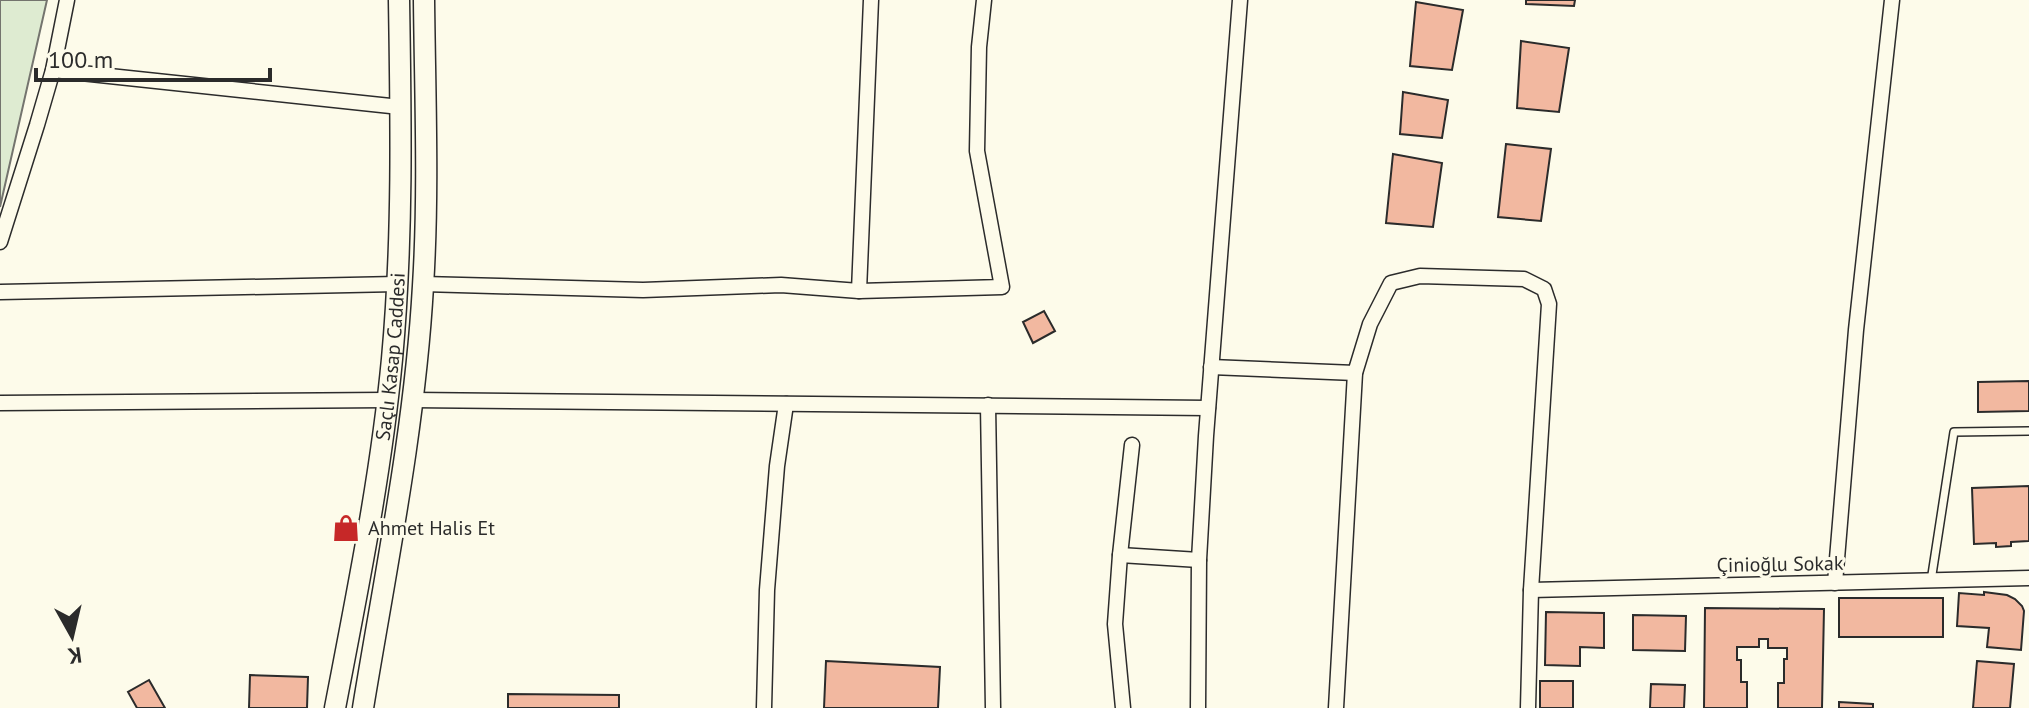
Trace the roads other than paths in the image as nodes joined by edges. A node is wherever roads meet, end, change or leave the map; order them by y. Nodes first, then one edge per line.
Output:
1 (67, 0) edge
2 (399, 0) edge
3 (424, 0) edge
4 (871, 0) edge
5 (984, 0) edge
6 (1240, 0) edge
7 (1892, 0) edge
8 (53, 70) junction
9 (400, 107) junction
10 (0, 242) edge
11 (397, 284) junction
12 (423, 284) junction
13 (859, 291) junction
14 (0, 292) edge
15 (1211, 367) junction
16 (1355, 373) junction
17 (387, 400) junction
18 (412, 400) junction
19 (0, 403) edge
20 (786, 404) junction
21 (988, 405) junction
22 (1208, 408) junction
23 (2029, 431) edge
24 (1132, 445) dead end
25 (1120, 555) junction
26 (1199, 560) junction
27 (2029, 578) edge
28 (1931, 581) junction
29 (1835, 583) junction
30 (1531, 590) junction
31 (335, 708) edge
32 (363, 708) edge
33 (764, 708) edge
34 (993, 708) edge
35 (1123, 708) edge
36 (1198, 708) edge
37 (1336, 708) edge
38 (1528, 708) edge

1 - 8 street
2 - 9 street, Saçlı Kasap Caddesi
3 - 12 street, Saçlı Kasap Caddesi
4 - 13 street
5 - 13 street
6 - 15 street
7 - 29 street
8 - 9 street
8 - 10 street
9 - 11 street, Saçlı Kasap Caddesi
11 - 14 street
11 - 17 street, Saçlı Kasap Caddesi
12 - 13 street
12 - 18 street, Saçlı Kasap Caddesi
15 - 16 street
15 - 22 street
16 - 30 street
16 - 37 street
17 - 19 street
17 - 31 street, Saçlı Kasap Caddesi
18 - 20 street
18 - 32 street, Saçlı Kasap Caddesi
20 - 21 street
20 - 33 street
21 - 22 street
21 - 34 street
22 - 26 street
23 - 28 lane
24 - 25 street
25 - 26 street
25 - 35 street
26 - 36 street
27 - 28 street, Çinioğlu Sokak
28 - 29 street, Çinioğlu Sokak
29 - 30 street, Çinioğlu Sokak
30 - 38 street

